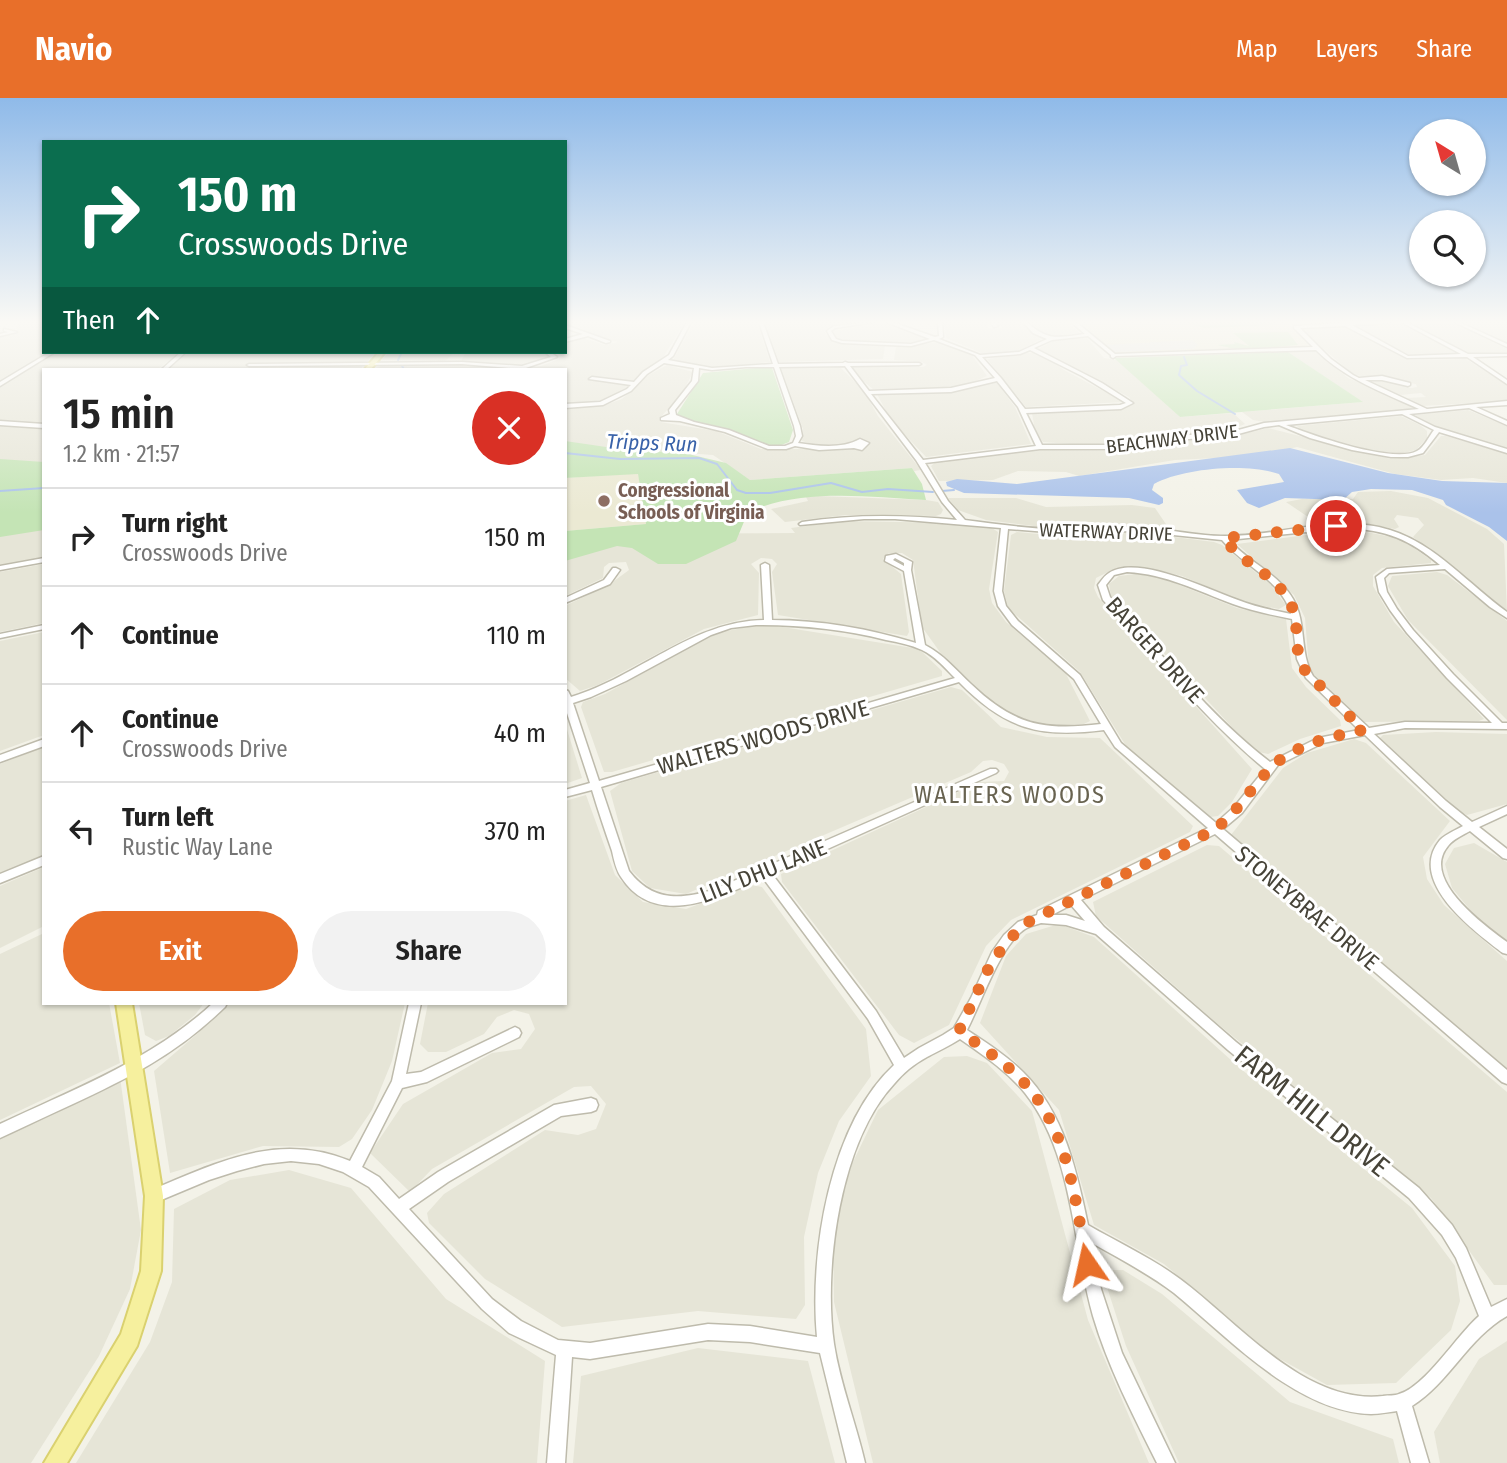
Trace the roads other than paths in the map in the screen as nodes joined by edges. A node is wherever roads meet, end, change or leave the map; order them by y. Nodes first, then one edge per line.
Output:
1 (633, 386) edge
2 (691, 386) edge
3 (783, 386) edge
4 (863, 386) edge
5 (970, 386) edge
6 (1004, 386) edge
7 (1098, 386) edge
8 (1370, 386) edge
9 (870, 392) junction
10 (1507, 403) edge
11 (567, 406) edge
12 (1470, 406) junction
13 (1023, 411) junction
14 (1425, 411) junction
15 (1403, 412) junction
16 (0, 423) edge
17 (1507, 423) edge
18 (1278, 424) junction
19 (42, 426) edge
20 (1437, 430) junction
21 (795, 443) junction
22 (854, 446) dead end
23 (1040, 447) junction
24 (1507, 451) edge
25 (921, 462) junction
26 (962, 520) junction
27 (802, 524) dead end
28 (1005, 526) junction
29 (1404, 527) dead end
30 (1396, 534) junction
31 (1224, 538) junction
32 (42, 560) edge
33 (765, 565) dead end
34 (1444, 566) junction
35 (0, 568) edge
36 (617, 570) dead end
37 (907, 570) dead end
38 (567, 600) edge
39 (1507, 616) edge
40 (1296, 617) junction
41 (768, 620) junction
42 (42, 627) edge
43 (0, 636) edge
44 (921, 646) junction
45 (961, 680) junction
46 (567, 697) edge
47 (1504, 726) edge
48 (1105, 727) junction
49 (1363, 730) junction
50 (42, 743) edge
51 (0, 759) edge
52 (1270, 768) junction
53 (993, 771) dead end
54 (597, 785) junction
55 (567, 793) edge
56 (1507, 810) edge
57 (1471, 827) junction
58 (1214, 830) junction
59 (1507, 855) edge
60 (42, 861) edge
61 (765, 873) junction
62 (0, 879) edge
63 (1073, 899) junction
64 (1032, 919) junction
65 (1100, 930) junction
66 (1507, 949) edge
67 (124, 1005) edge
68 (219, 1005) edge
69 (415, 1005) edge
70 (959, 1031) junction
71 (515, 1033) dead end
72 (132, 1066) junction
73 (902, 1067) junction
74 (1507, 1078) edge
75 (398, 1082) junction
76 (591, 1105) dead end
77 (0, 1131) edge
78 (354, 1168) junction
79 (154, 1196) junction
80 (398, 1208) junction
81 (1081, 1229) junction
82 (1507, 1307) edge
83 (1488, 1319) junction
84 (826, 1346) junction
85 (564, 1350) junction
86 (1403, 1402) junction
87 (55, 1463) edge
88 (556, 1463) edge
89 (856, 1463) edge
90 (1166, 1463) edge
91 (1420, 1463) edge

1 - 11 street
2 - 21 street
3 - 21 street
4 - 9 street
5 - 9 street
6 - 13 street
7 - 13 street
8 - 14 street
9 - 25 street
10 - 12 street, BEACHWAY DRIVE
12 - 14 street, BEACHWAY DRIVE
12 - 17 street
13 - 23 street
14 - 15 street, BEACHWAY DRIVE
15 - 18 street, BEACHWAY DRIVE
15 - 20 street
16 - 19 street
18 - 20 street
18 - 23 street, BEACHWAY DRIVE
20 - 24 street
21 - 22 street
23 - 25 street, BEACHWAY DRIVE
25 - 26 street
26 - 27 street, WATERWAY DRIVE
26 - 28 street, WATERWAY DRIVE
28 - 31 street, WATERWAY DRIVE
28 - 48 street, STONEYBRAE DRIVE
29 - 30 street
30 - 31 street, WATERWAY DRIVE
30 - 34 street, WATERWAY DRIVE
31 - 40 street
32 - 35 street
33 - 41 street
34 - 39 street, WATERWAY DRIVE
34 - 47 street
36 - 38 street
37 - 44 street
40 - 49 street
40 - 52 street, BARGER DRIVE
41 - 44 street
41 - 46 street
42 - 43 street
44 - 45 street
45 - 48 street
45 - 54 street, WALTERS WOODS DRIVE
46 - 54 street, LILY DHU LANE
47 - 49 street
48 - 58 street, STONEYBRAE DRIVE
49 - 52 street
49 - 57 street
50 - 51 street
52 - 58 street
53 - 61 street, LILY DHU LANE
54 - 55 street, WALTERS WOODS DRIVE
54 - 61 street, LILY DHU LANE
56 - 57 street
57 - 59 street
57 - 66 street
58 - 63 street
58 - 74 street, STONEYBRAE DRIVE
60 - 62 street
61 - 73 street
63 - 64 street
63 - 65 street, FARM HILL DRIVE
64 - 65 street
64 - 70 street
65 - 83 street, FARM HILL DRIVE
67 - 72 main road
68 - 72 street
69 - 75 street
70 - 73 street
70 - 81 street
71 - 75 street
72 - 77 street
72 - 79 main road
73 - 84 street
75 - 78 street
76 - 80 street
78 - 79 street
78 - 80 street
79 - 87 main road
80 - 85 street
81 - 86 street
81 - 90 street
82 - 83 street
83 - 86 street
84 - 85 street
84 - 89 street
85 - 88 street
86 - 91 street

